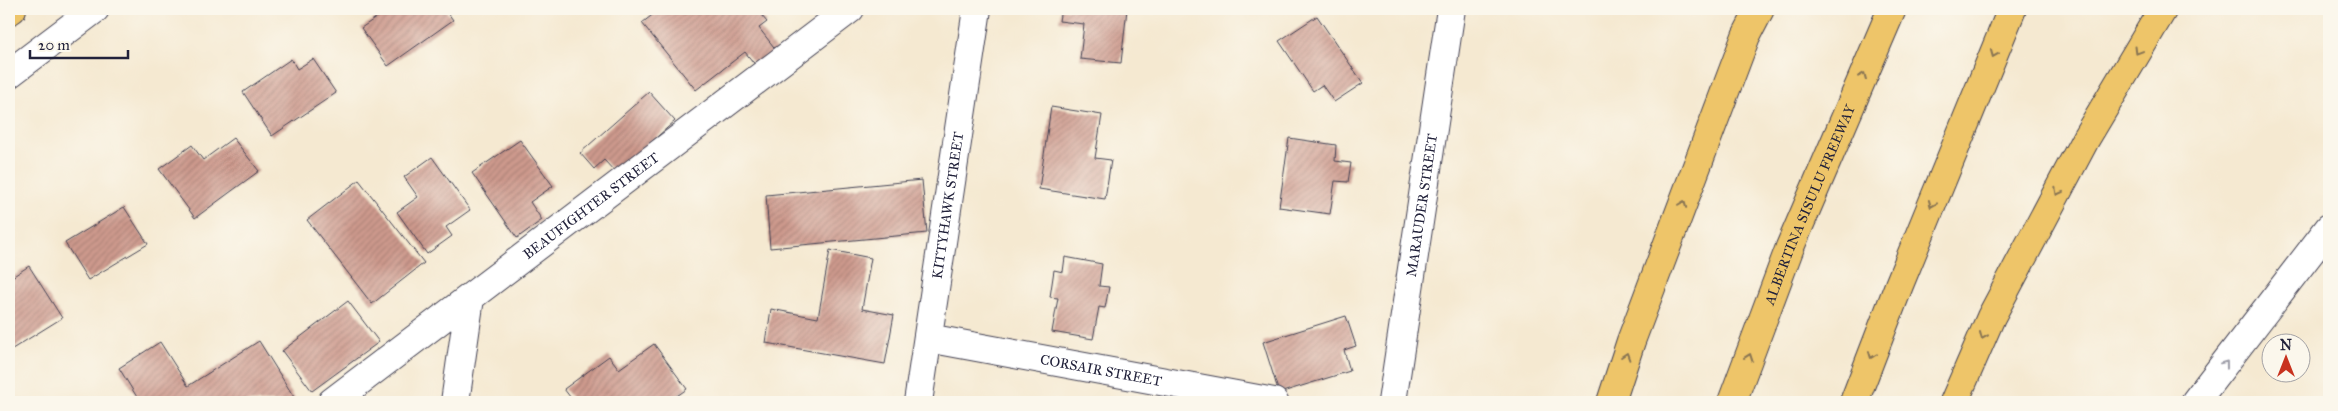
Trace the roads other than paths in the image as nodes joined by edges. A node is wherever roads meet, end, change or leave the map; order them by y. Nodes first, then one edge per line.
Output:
1 (12, 9) edge
2 (95, 9) edge
3 (850, 9) edge
4 (976, 9) edge
5 (1451, 9) edge
6 (1760, 9) edge
7 (1892, 9) edge
8 (2012, 9) edge
9 (2163, 9) edge
10 (9, 11) edge
11 (9, 74) edge
12 (2329, 228) edge
13 (470, 298) junction
14 (928, 338) junction
15 (332, 402) edge
16 (455, 402) edge
17 (918, 402) edge
18 (1274, 402) edge
19 (1392, 402) edge
20 (1611, 402) edge
21 (1732, 402) edge
22 (1854, 402) edge
23 (1954, 402) edge
24 (2195, 402) edge

1 - 10 main road
2 - 11 street
3 - 13 street, BEAUFIGHTER STREET
4 - 14 street, KITTYHAWK STREET
5 - 19 street, MARAUDER STREET
20 -> 6 main road
21 -> 7 main road, ALBERTINA SISULU FREEWAY
8 -> 22 main road
9 -> 23 main road
24 -> 12 street
13 - 15 street, BEAUFIGHTER STREET
13 - 16 street
14 - 17 street, KITTYHAWK STREET
14 - 18 street, CORSAIR STREET

